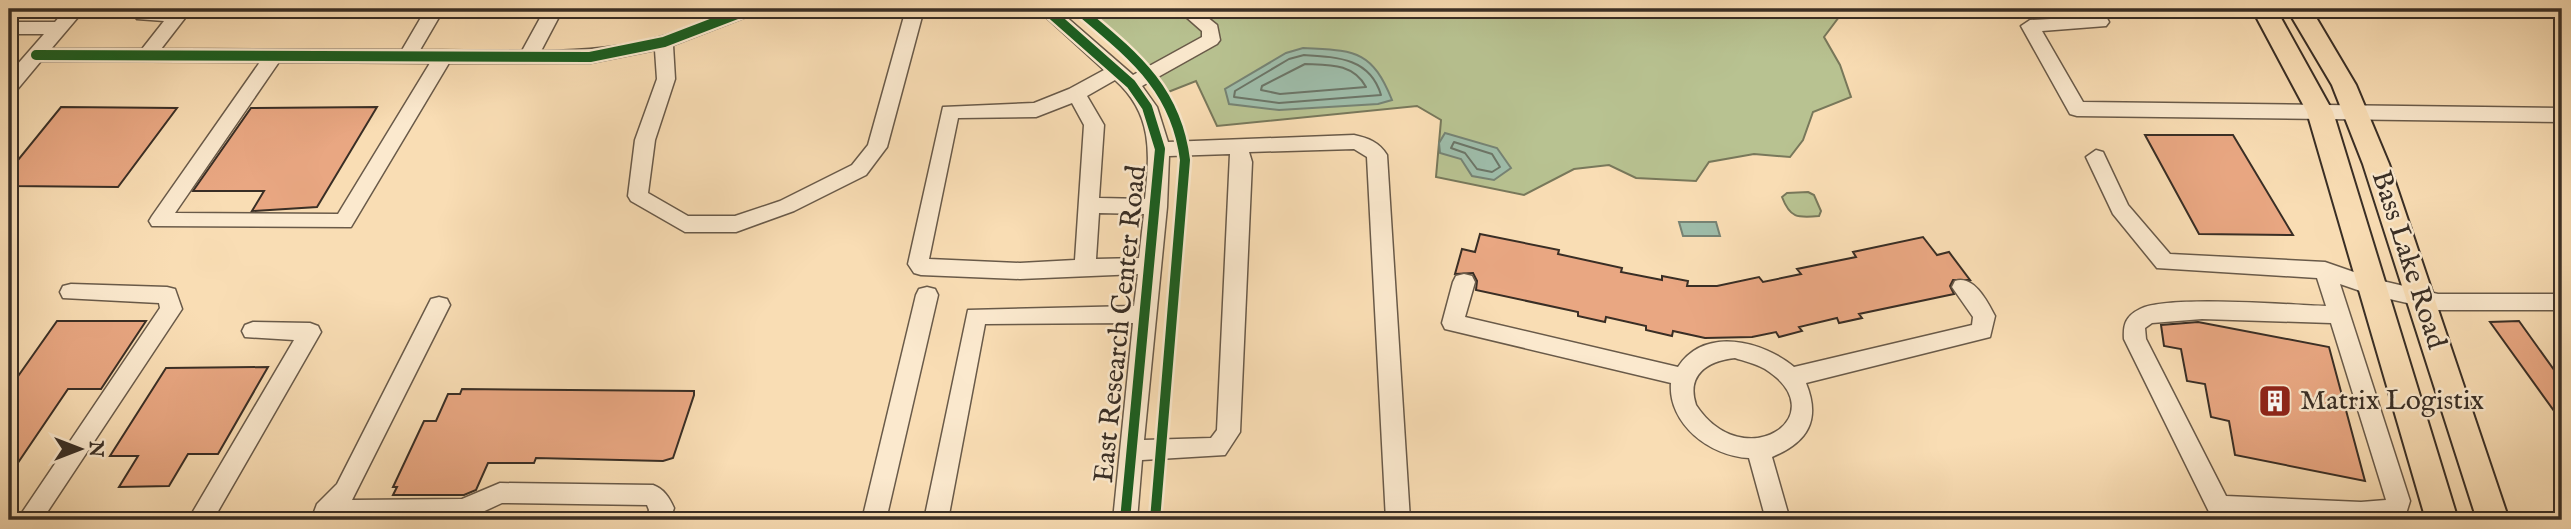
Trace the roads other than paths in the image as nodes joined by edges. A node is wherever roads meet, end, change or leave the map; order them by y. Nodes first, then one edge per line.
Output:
1 (76, 9) edge
2 (148, 9) edge
3 (435, 9) edge
4 (554, 9) edge
5 (750, 9) edge
6 (915, 9) edge
7 (1046, 9) edge
8 (1186, 9) edge
9 (2093, 9) edge
10 (2264, 9) edge
11 (2299, 9) edge
12 (180, 12) edge
13 (9, 28) edge
14 (60, 28) junction
15 (664, 42) junction
16 (148, 54) junction
17 (36, 55) junction
18 (274, 55) junction
19 (408, 57) junction
20 (443, 57) junction
21 (528, 57) junction
22 (1124, 77) junction
23 (9, 86) edge
24 (1076, 94) junction
25 (2355, 110) junction
26 (2320, 111) junction
27 (2562, 114) edge
28 (1238, 147) junction
29 (1160, 149) junction
30 (2095, 157) dead end
31 (1089, 205) junction
32 (1157, 207) junction
33 (1151, 266) junction
34 (1085, 267) junction
35 (2325, 271) junction
36 (1464, 282) dead end
37 (1962, 286) dead end
38 (2372, 287) junction
39 (71, 292) dead end
40 (927, 295) dead end
41 (2421, 298) junction
42 (2562, 302) edge
43 (439, 305) dead end
44 (1145, 314) junction
45 (2339, 315) junction
46 (253, 331) dead end
47 (1683, 377) junction
48 (1792, 377) junction
49 (1758, 449) junction
50 (1132, 450) junction
51 (2222, 513) edge
52 (324, 516) edge
53 (29, 520) edge
54 (200, 520) edge
55 (658, 520) edge
56 (874, 520) edge
57 (936, 520) edge
58 (1125, 520) edge
59 (1398, 520) edge
60 (1778, 520) edge
61 (2442, 520) edge
62 (2493, 520) edge

1 - 14 street
2 - 12 street
3 - 19 street
4 - 21 street
5 - 15 street
6 - 15 street
7 - 22 street, East Research Center Road
8 - 22 street
9 - 26 street
10 - 26 main road, Bass Lake Road
11 - 25 main road, Bass Lake Road
12 - 16 street
13 - 14 street
14 - 17 street
15 - 21 street
16 - 17 street
16 - 18 street
17 - 23 street
18 - 19 street
18 - 20 street
19 - 20 street
20 - 21 street
22 - 24 street
22 - 29 street, East Research Center Road
24 - 31 street
24 - 34 street
25 - 26 street
25 - 27 street
25 - 41 main road, Bass Lake Road
26 - 38 main road, Bass Lake Road
28 - 29 street
28 - 50 street
28 - 59 street
29 - 32 street, East Research Center Road
30 - 35 street
31 - 32 street
31 - 34 street
32 - 33 street, East Research Center Road
33 - 34 street
33 - 44 street, East Research Center Road
35 - 38 street
35 - 45 street
36 - 47 street
37 - 48 street
38 - 41 street
38 - 61 main road, Bass Lake Road
39 - 53 street
40 - 56 street
41 - 42 street
41 - 62 main road, Bass Lake Road
43 - 52 street
44 - 50 street, East Research Center Road
44 - 57 street
45 - 51 street
45 - 51 street
46 - 54 street
47 - 48 street
47 - 49 street
48 - 49 street
49 - 60 street
50 - 58 street, East Research Center Road
52 - 55 street

